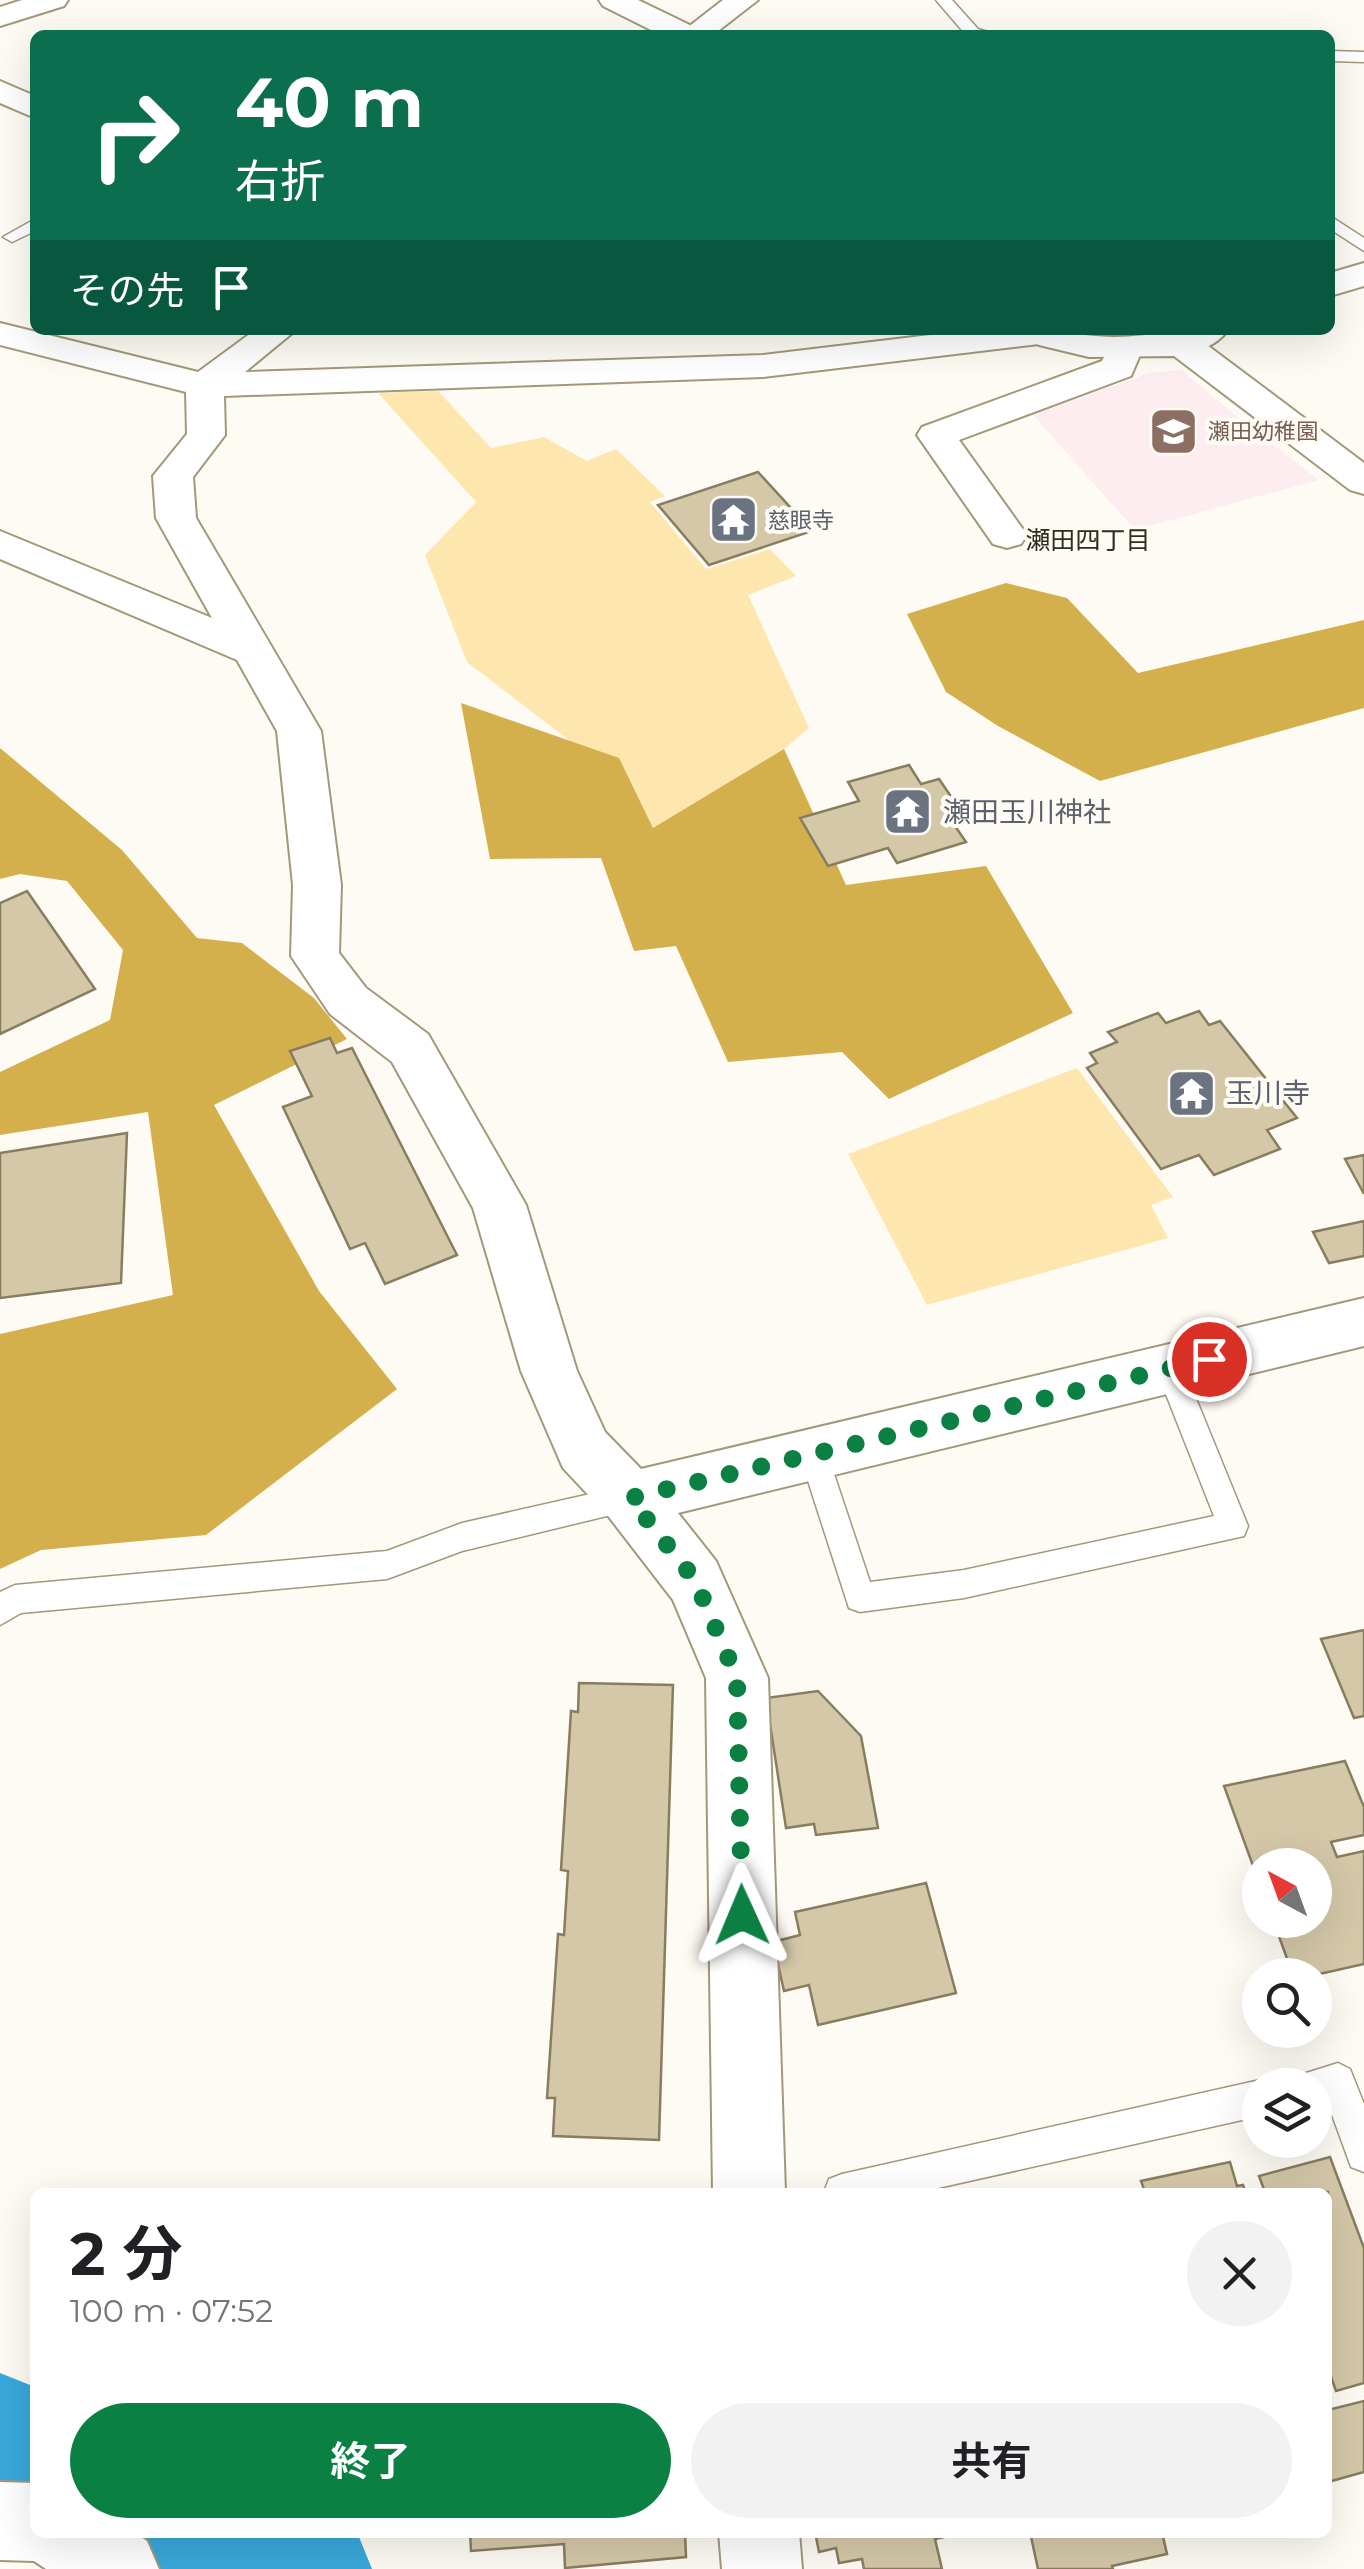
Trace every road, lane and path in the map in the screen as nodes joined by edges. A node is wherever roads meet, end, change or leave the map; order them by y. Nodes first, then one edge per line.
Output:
1 (53, 0) edge
2 (614, 0) edge
3 (742, 0) edge
4 (944, 0) edge
5 (0, 17) edge
6 (668, 30) edge
7 (679, 30) edge
8 (970, 30) edge
9 (1335, 56) edge
10 (1364, 57) edge
11 (0, 91) edge
12 (30, 106) edge
13 (1335, 225) edge
14 (30, 227) edge
15 (12, 237) dead end
16 (1364, 246) edge
17 (1364, 274) edge
18 (1335, 283) edge
19 (0, 334) edge
20 (271, 335) edge
21 (1013, 335) edge
22 (1054, 335) edge
23 (1196, 337) edge
24 (1125, 348) junction
25 (205, 384) junction
26 (1364, 482) edge
27 (1007, 535) dead end
28 (0, 544) edge
29 (256, 652) junction
30 (1364, 1322) edge
31 (1170, 1368) junction
32 (814, 1453) junction
33 (630, 1498) junction
34 (0, 1611) edge
35 (1332, 2082) edge
36 (1242, 2102) edge
37 (1364, 2154) edge
38 (749, 2188) edge
39 (860, 2188) edge
40 (0, 2521) edge
41 (30, 2522) edge
42 (70, 2538) edge
43 (759, 2538) edge
44 (119, 2569) edge
45 (762, 2569) edge

1 - 5 street
2 - 6 street
3 - 7 street
4 - 8 lane
9 - 10 lane
11 - 12 street
13 - 16 lane
14 - 15 lane
17 - 18 street
19 - 25 street
20 - 25 street
21 - 25 street
22 - 24 street
23 - 24 street
23 - 26 street
24 - 27 street
25 - 29 street
28 - 29 street
29 - 33 street
30 - 31 street
31 - 32 street
31 - 32 lane
32 - 33 street
33 - 34 lane
33 - 38 street
35 - 37 lane
36 - 39 lane
40 - 41 street
42 - 44 street
43 - 45 street

